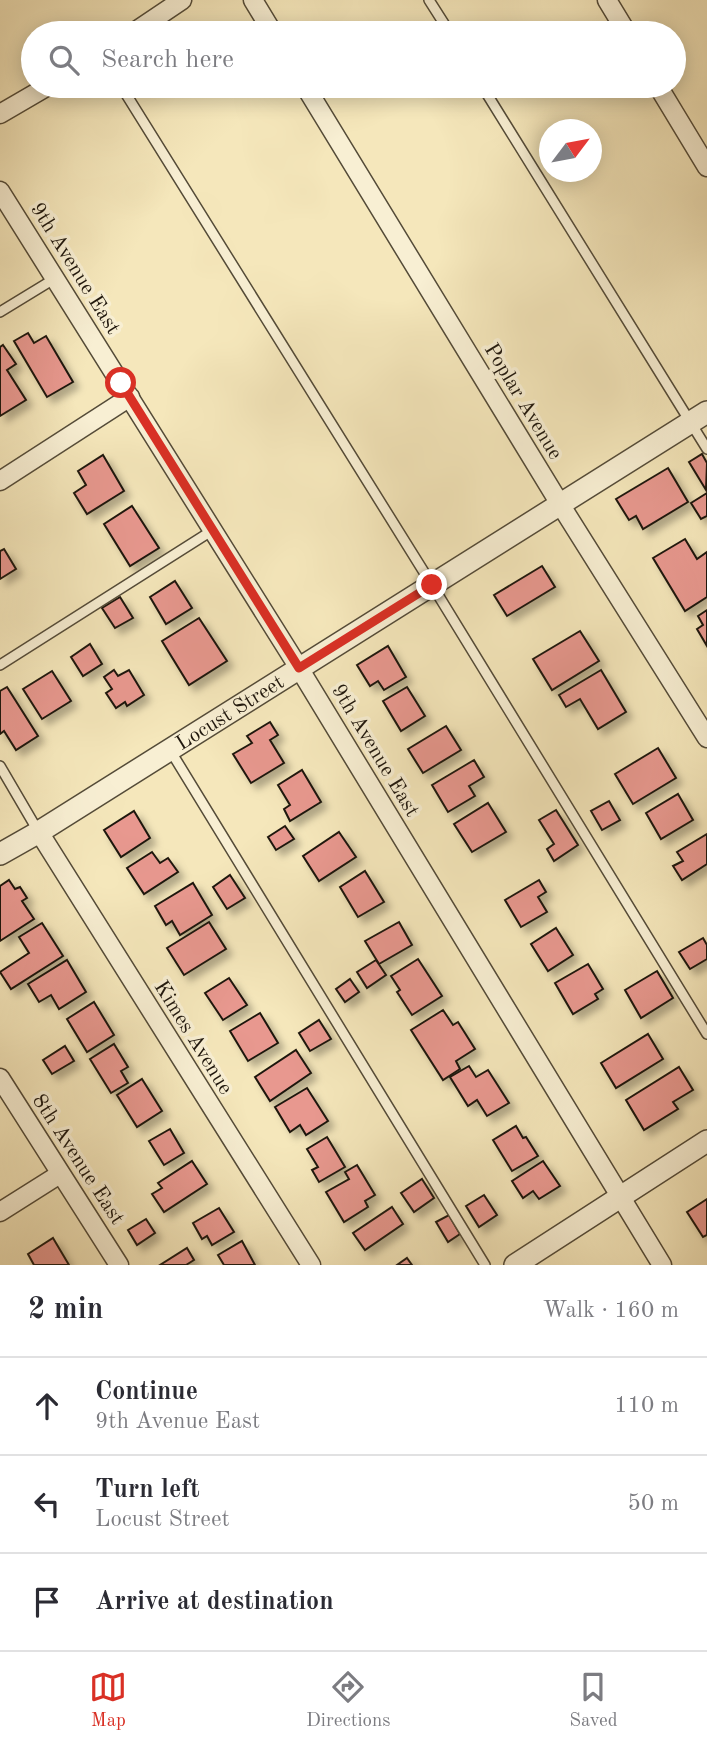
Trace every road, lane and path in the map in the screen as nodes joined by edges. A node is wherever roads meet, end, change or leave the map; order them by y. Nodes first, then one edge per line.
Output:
1 (182, 0) edge
2 (253, 0) edge
3 (429, 0) edge
4 (607, 0) edge
5 (147, 21) edge
6 (266, 21) edge
7 (442, 21) edge
8 (620, 21) edge
9 (27, 98) edge
10 (128, 98) edge
11 (312, 98) edge
12 (490, 98) edge
13 (665, 98) edge
14 (0, 114) edge
15 (707, 167) edge
16 (0, 191) edge
17 (54, 279) junction
18 (0, 312) edge
19 (130, 397) junction
20 (699, 417) edge
21 (707, 449) edge
22 (0, 481) edge
23 (560, 504) junction
24 (213, 530) junction
25 (432, 585) junction
26 (0, 665) edge
27 (299, 668) junction
28 (707, 738) edge
29 (170, 750) junction
30 (0, 766) edge
31 (39, 832) junction
32 (0, 854) edge
33 (707, 1034) edge
34 (0, 1078) edge
35 (707, 1141) edge
36 (60, 1174) junction
37 (621, 1196) junction
38 (0, 1212) edge
39 (119, 1265) edge
40 (311, 1265) edge
41 (485, 1265) edge
42 (515, 1265) edge
43 (662, 1265) edge

1 - 5 street
2 - 6 street
3 - 7 lane
4 - 8 street
9 - 14 street
10 - 25 lane
11 - 23 street, Poplar Avenue
12 - 20 lane
13 - 15 street
16 - 17 street, 9th Avenue East
17 - 18 lane
17 - 19 street, 9th Avenue East
19 - 22 street
19 - 24 street, 9th Avenue East
20 - 21 lane
20 - 23 street, Locust Street
23 - 25 street, Locust Street
23 - 28 street, Poplar Avenue
24 - 26 lane
24 - 27 street, 9th Avenue East
25 - 27 street, Locust Street
25 - 33 lane
27 - 29 street, Locust Street
27 - 37 street, 9th Avenue East
29 - 31 street, Locust Street
29 - 41 lane
30 - 31 lane
31 - 32 street, Locust Street
31 - 40 street, Kimes Avenue
34 - 36 street, 8th Avenue East
35 - 37 street
36 - 38 street
36 - 39 street, 8th Avenue East
37 - 42 street
37 - 43 street, 9th Avenue East

